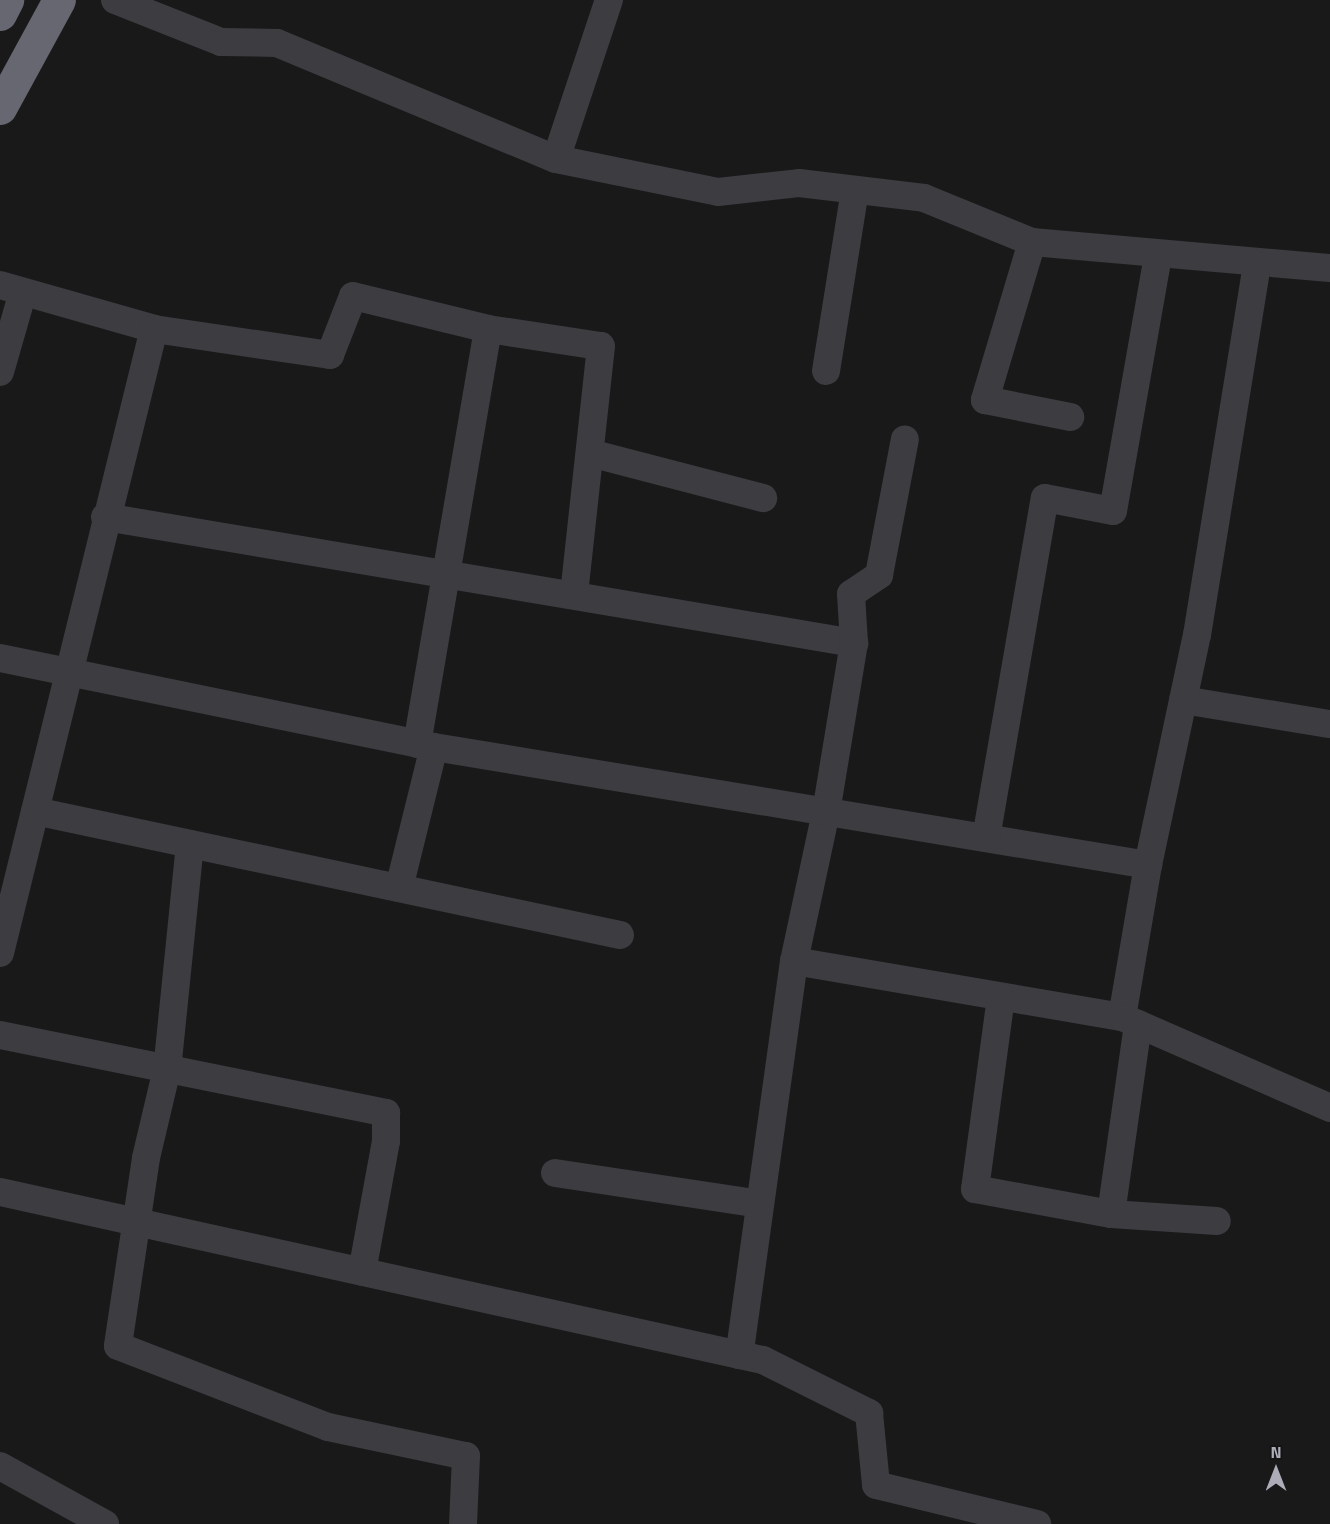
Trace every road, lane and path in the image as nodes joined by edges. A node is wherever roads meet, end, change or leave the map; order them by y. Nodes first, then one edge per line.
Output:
1 (7, 0) edge
2 (59, 0) edge
3 (116, 0) edge
4 (609, 0) edge
5 (0, 14) edge
6 (0, 108) edge
7 (556, 159) junction
8 (855, 190) junction
9 (1032, 242) junction
10 (1158, 256) junction
11 (1257, 264) junction
12 (1330, 268) edge
13 (11, 288) edge
14 (154, 328) junction
15 (488, 328) junction
16 (0, 372) edge
17 (826, 372) dead end
18 (1070, 417) dead end
19 (905, 439) dead end
20 (590, 453) junction
21 (763, 498) dead end
22 (105, 517) junction
23 (446, 573) junction
24 (574, 595) junction
25 (854, 643) junction
26 (0, 658) edge
27 (70, 671) junction
28 (1184, 700) junction
29 (1330, 724) edge
30 (425, 745) junction
31 (35, 811) junction
32 (826, 812) junction
33 (986, 838) junction
34 (190, 844) junction
35 (1148, 865) junction
36 (399, 888) junction
37 (620, 935) dead end
38 (0, 953) edge
39 (794, 962) junction
40 (1001, 997) junction
41 (1130, 1021) junction
42 (0, 1035) edge
43 (167, 1069) junction
44 (1330, 1108) edge
45 (555, 1173) dead end
46 (0, 1192) edge
47 (760, 1204) junction
48 (1110, 1214) junction
49 (1217, 1221) dead end
50 (136, 1222) junction
51 (362, 1272) junction
52 (739, 1355) junction
53 (0, 1466) edge
54 (105, 1524) edge
55 (463, 1524) edge
56 (1037, 1524) edge

1 - 5 highway
2 - 6 highway
3 - 7 street
4 - 7 street
7 - 8 street
8 - 9 street
8 - 17 street
9 - 10 street
9 - 18 street
10 - 11 street
10 - 33 street
11 - 12 street
11 - 28 street
13 - 14 street
13 - 16 street
14 - 15 street
14 - 22 street
15 - 20 street
15 - 23 street
19 - 25 street
20 - 21 street
20 - 24 street
22 - 23 street
22 - 27 street
23 - 24 street
23 - 30 street
24 - 25 street
25 - 32 street
26 - 27 street
27 - 30 street
27 - 31 street
28 - 29 street
28 - 35 street
30 - 32 street
30 - 36 street
31 - 34 street
31 - 38 street
32 - 33 street
32 - 39 street
33 - 35 street
34 - 36 street
34 - 43 street
35 - 41 street
36 - 37 street
39 - 40 street
39 - 47 street
40 - 41 street
40 - 48 street
41 - 44 street
41 - 48 street
42 - 43 street
43 - 50 street
43 - 51 street
45 - 47 street
46 - 50 street
47 - 52 street
48 - 49 street
50 - 51 street
50 - 55 street
51 - 52 street
52 - 56 street
53 - 54 street

